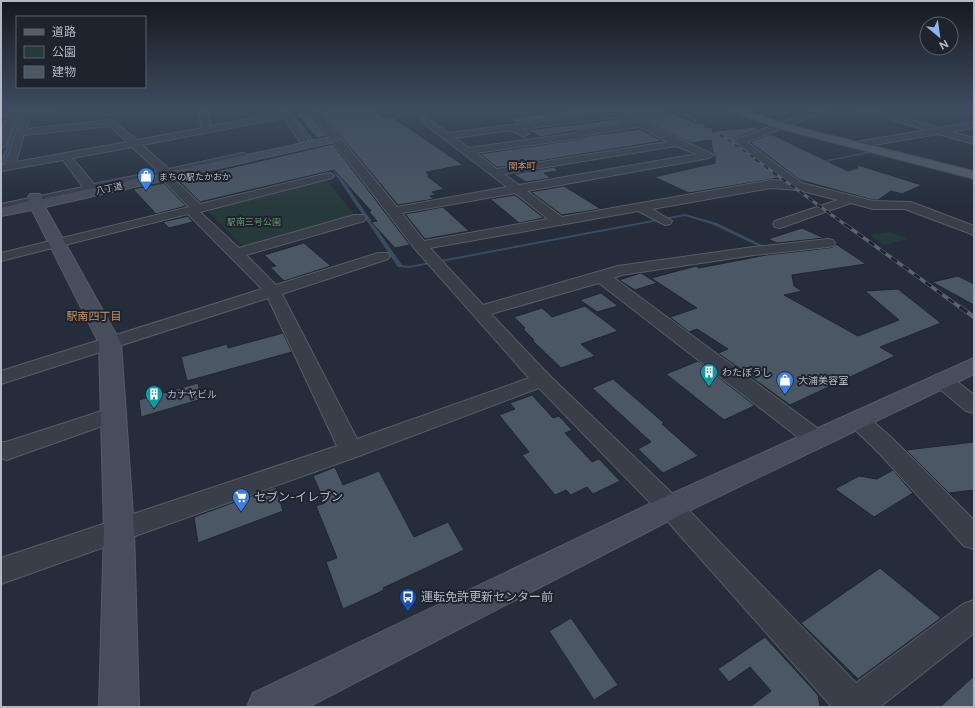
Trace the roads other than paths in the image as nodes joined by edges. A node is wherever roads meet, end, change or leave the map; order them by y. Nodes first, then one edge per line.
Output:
1 (17, 141) edge
2 (132, 141) edge
3 (150, 141) edge
4 (299, 141) edge
5 (314, 141) edge
6 (314, 141) edge
7 (336, 141) edge
8 (454, 141) edge
9 (543, 141) edge
10 (595, 141) edge
11 (673, 141) edge
12 (740, 141) edge
13 (840, 141) edge
14 (880, 141) edge
15 (946, 141) edge
16 (537, 142) joint
17 (677, 143) junction
18 (135, 144) junction
19 (856, 145) junction
20 (974, 149) edge
21 (468, 151) junction
22 (619, 152) junction
23 (66, 157) junction
24 (5, 168) edge
25 (497, 172) junction
26 (164, 173) junction
27 (974, 175) edge
28 (328, 176) dead end
29 (89, 186) junction
30 (798, 186) junction
31 (518, 189) junction
32 (849, 200) junction
33 (36, 201) junction
34 (1, 204) edge
35 (639, 207) junction
36 (1, 208) edge
37 (194, 209) junction
38 (394, 211) junction
39 (1, 212) edge
40 (359, 218) dead end
41 (559, 221) junction
42 (665, 221) dead end
43 (780, 224) dead end
44 (974, 231) edge
45 (57, 243) junction
46 (828, 243) dead end
47 (420, 246) junction
48 (236, 253) junction
49 (383, 256) dead end
50 (1, 257) edge
51 (602, 277) junction
52 (272, 290) junction
53 (482, 311) junction
54 (110, 343) junction
55 (974, 365) edge
56 (1, 378) edge
57 (542, 380) junction
58 (942, 380) junction
59 (974, 406) edge
60 (114, 414) junction
61 (858, 420) junction
62 (816, 439) junction
63 (1, 450) edge
64 (351, 450) junction
65 (670, 507) junction
66 (119, 530) junction
67 (974, 538) edge
68 (1, 571) edge
69 (974, 614) edge
70 (119, 707) edge
71 (267, 707) edge
72 (854, 707) edge

1 - 24 street
2 - 18 street
3 - 18 street
4 - 26 street, 八丁道
5 - 26 street, 八丁道
6 - 36 street
7 - 38 street
8 - 21 street
9 - 16 street
10 - 22 street
11 - 17 street
12 - 30 street
13 - 19 main road
14 - 19 street
15 - 20 street
16 - 21 street
17 - 22 street
17 - 31 street
18 - 23 street
18 - 26 street
19 - 27 main road
21 - 25 street
22 - 25 street
23 - 24 street
23 - 29 street
25 - 31 street
26 - 29 street, 八丁道
26 - 33 street, 八丁道
26 - 37 street
28 - 37 street
29 - 33 street, 八丁道
30 - 32 street
30 - 35 street
31 - 38 street
31 - 41 street
32 - 43 street
32 - 44 street
33 - 34 street, 八丁道
33 - 39 street, 八丁道
33 - 45 street
35 - 41 street
35 - 42 street
37 - 45 street
37 - 48 street
38 - 47 street
40 - 48 street
41 - 47 street
45 - 50 street
45 - 54 street
46 - 51 street
47 - 53 street
48 - 52 street
49 - 52 street
51 - 53 street
51 - 62 street
52 - 54 street
52 - 64 street
53 - 57 street
54 - 56 street
54 - 60 street
55 - 58 street
57 - 64 street
57 - 65 street
58 - 59 street
58 - 61 street
60 - 63 street
60 - 66 street
61 - 62 street
61 - 67 street
62 - 65 street
64 - 66 street
65 - 71 street
65 - 72 street
66 - 68 street
66 - 70 street
69 - 72 street

